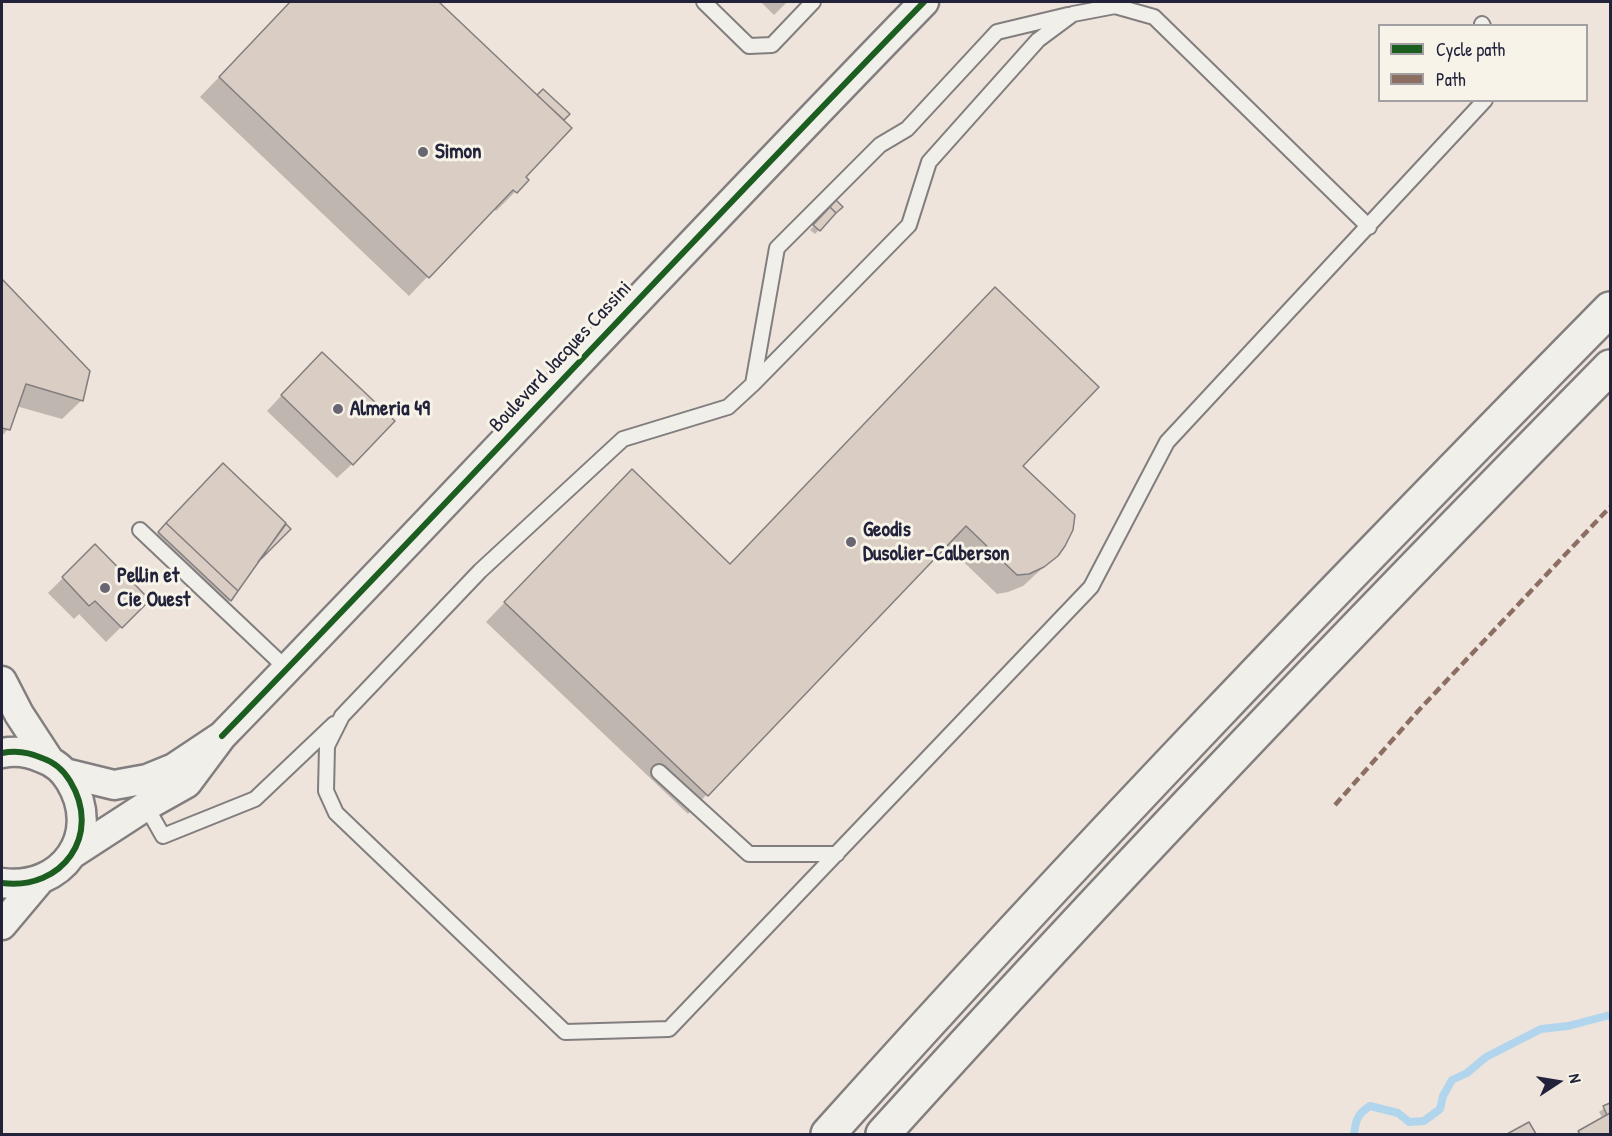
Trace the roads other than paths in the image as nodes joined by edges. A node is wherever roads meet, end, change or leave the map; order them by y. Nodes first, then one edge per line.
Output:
1 (704, 2) edge
2 (813, 2) edge
3 (924, 2) edge
4 (1072, 14) junction
5 (1483, 102) edge
6 (1369, 227) junction
7 (1611, 309) edge
8 (1611, 367) edge
9 (753, 384) junction
10 (140, 530) dead end
11 (287, 669) junction
12 (2, 681) edge
13 (342, 716) junction
14 (222, 736) junction
15 (2, 753) edge
16 (57, 767) junction
17 (659, 772) dead end
18 (146, 806) junction
19 (72, 854) junction
20 (837, 854) junction
21 (39, 881) junction
22 (2, 884) edge
23 (2, 925) edge
24 (828, 1134) edge
25 (883, 1134) edge

1 - 2 lane
3 - 11 street, Boulevard Jacques Cassini
4 - 6 lane
4 - 9 lane
4 - 9 lane
5 - 6 lane
6 - 20 lane
7 - 24 highway
8 - 25 highway
9 - 13 lane
10 - 11 lane
11 - 14 street, Boulevard Jacques Cassini
12 - 16 street
13 - 18 lane
13 - 20 lane
14 - 16 street, Boulevard Jacques Cassini
14 - 18 street, Boulevard Jacques Cassini
15 - 16 street, Boulevard Jacques Cassini
16 - 19 street
17 - 20 lane
18 - 19 street, Boulevard Jacques Cassini
19 - 21 street, Boulevard Jacques Cassini
21 - 22 street
21 - 23 street

